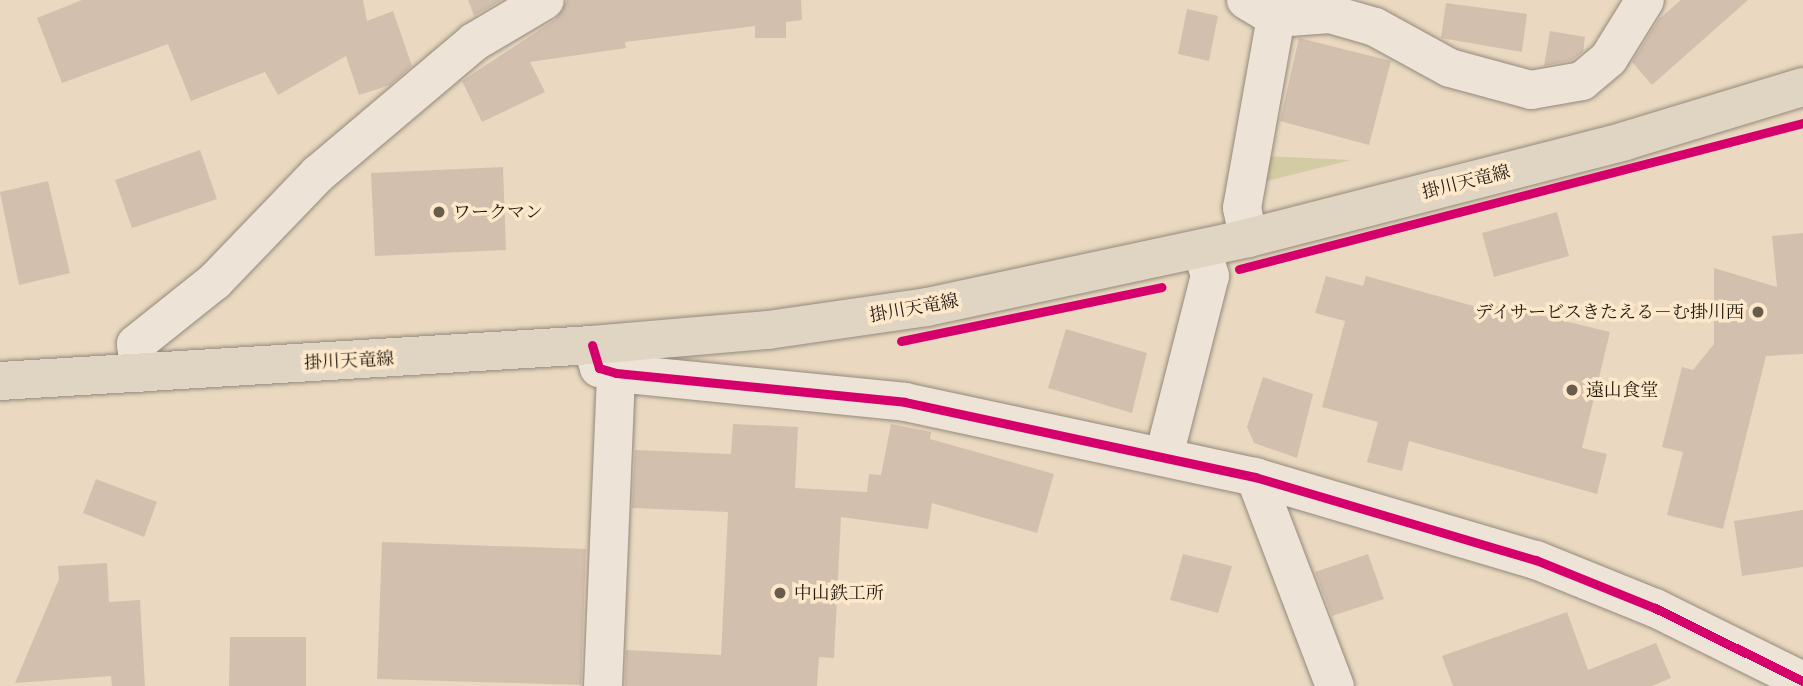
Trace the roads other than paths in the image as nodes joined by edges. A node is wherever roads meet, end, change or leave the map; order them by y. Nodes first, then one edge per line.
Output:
1 (545, 0) edge
2 (1645, 0) edge
3 (1261, 9) edge
4 (1803, 87) edge
5 (1248, 238) junction
6 (1202, 249) junction
7 (604, 359) junction
8 (141, 373) junction
9 (0, 381) edge
10 (1164, 456) junction
11 (1255, 477) junction
12 (1803, 681) edge
13 (603, 686) edge
14 (1335, 686) edge

1 - 8 street
2 - 3 street
3 - 5 street
4 - 5 main road, 掛川天竜線
5 - 6 main road, 掛川天竜線
6 - 7 main road, 掛川天竜線
6 - 10 street
7 - 8 main road, 掛川天竜線
7 - 10 street
7 - 13 street
8 - 9 main road, 掛川天竜線
10 - 11 street
11 - 12 street
11 - 14 street

